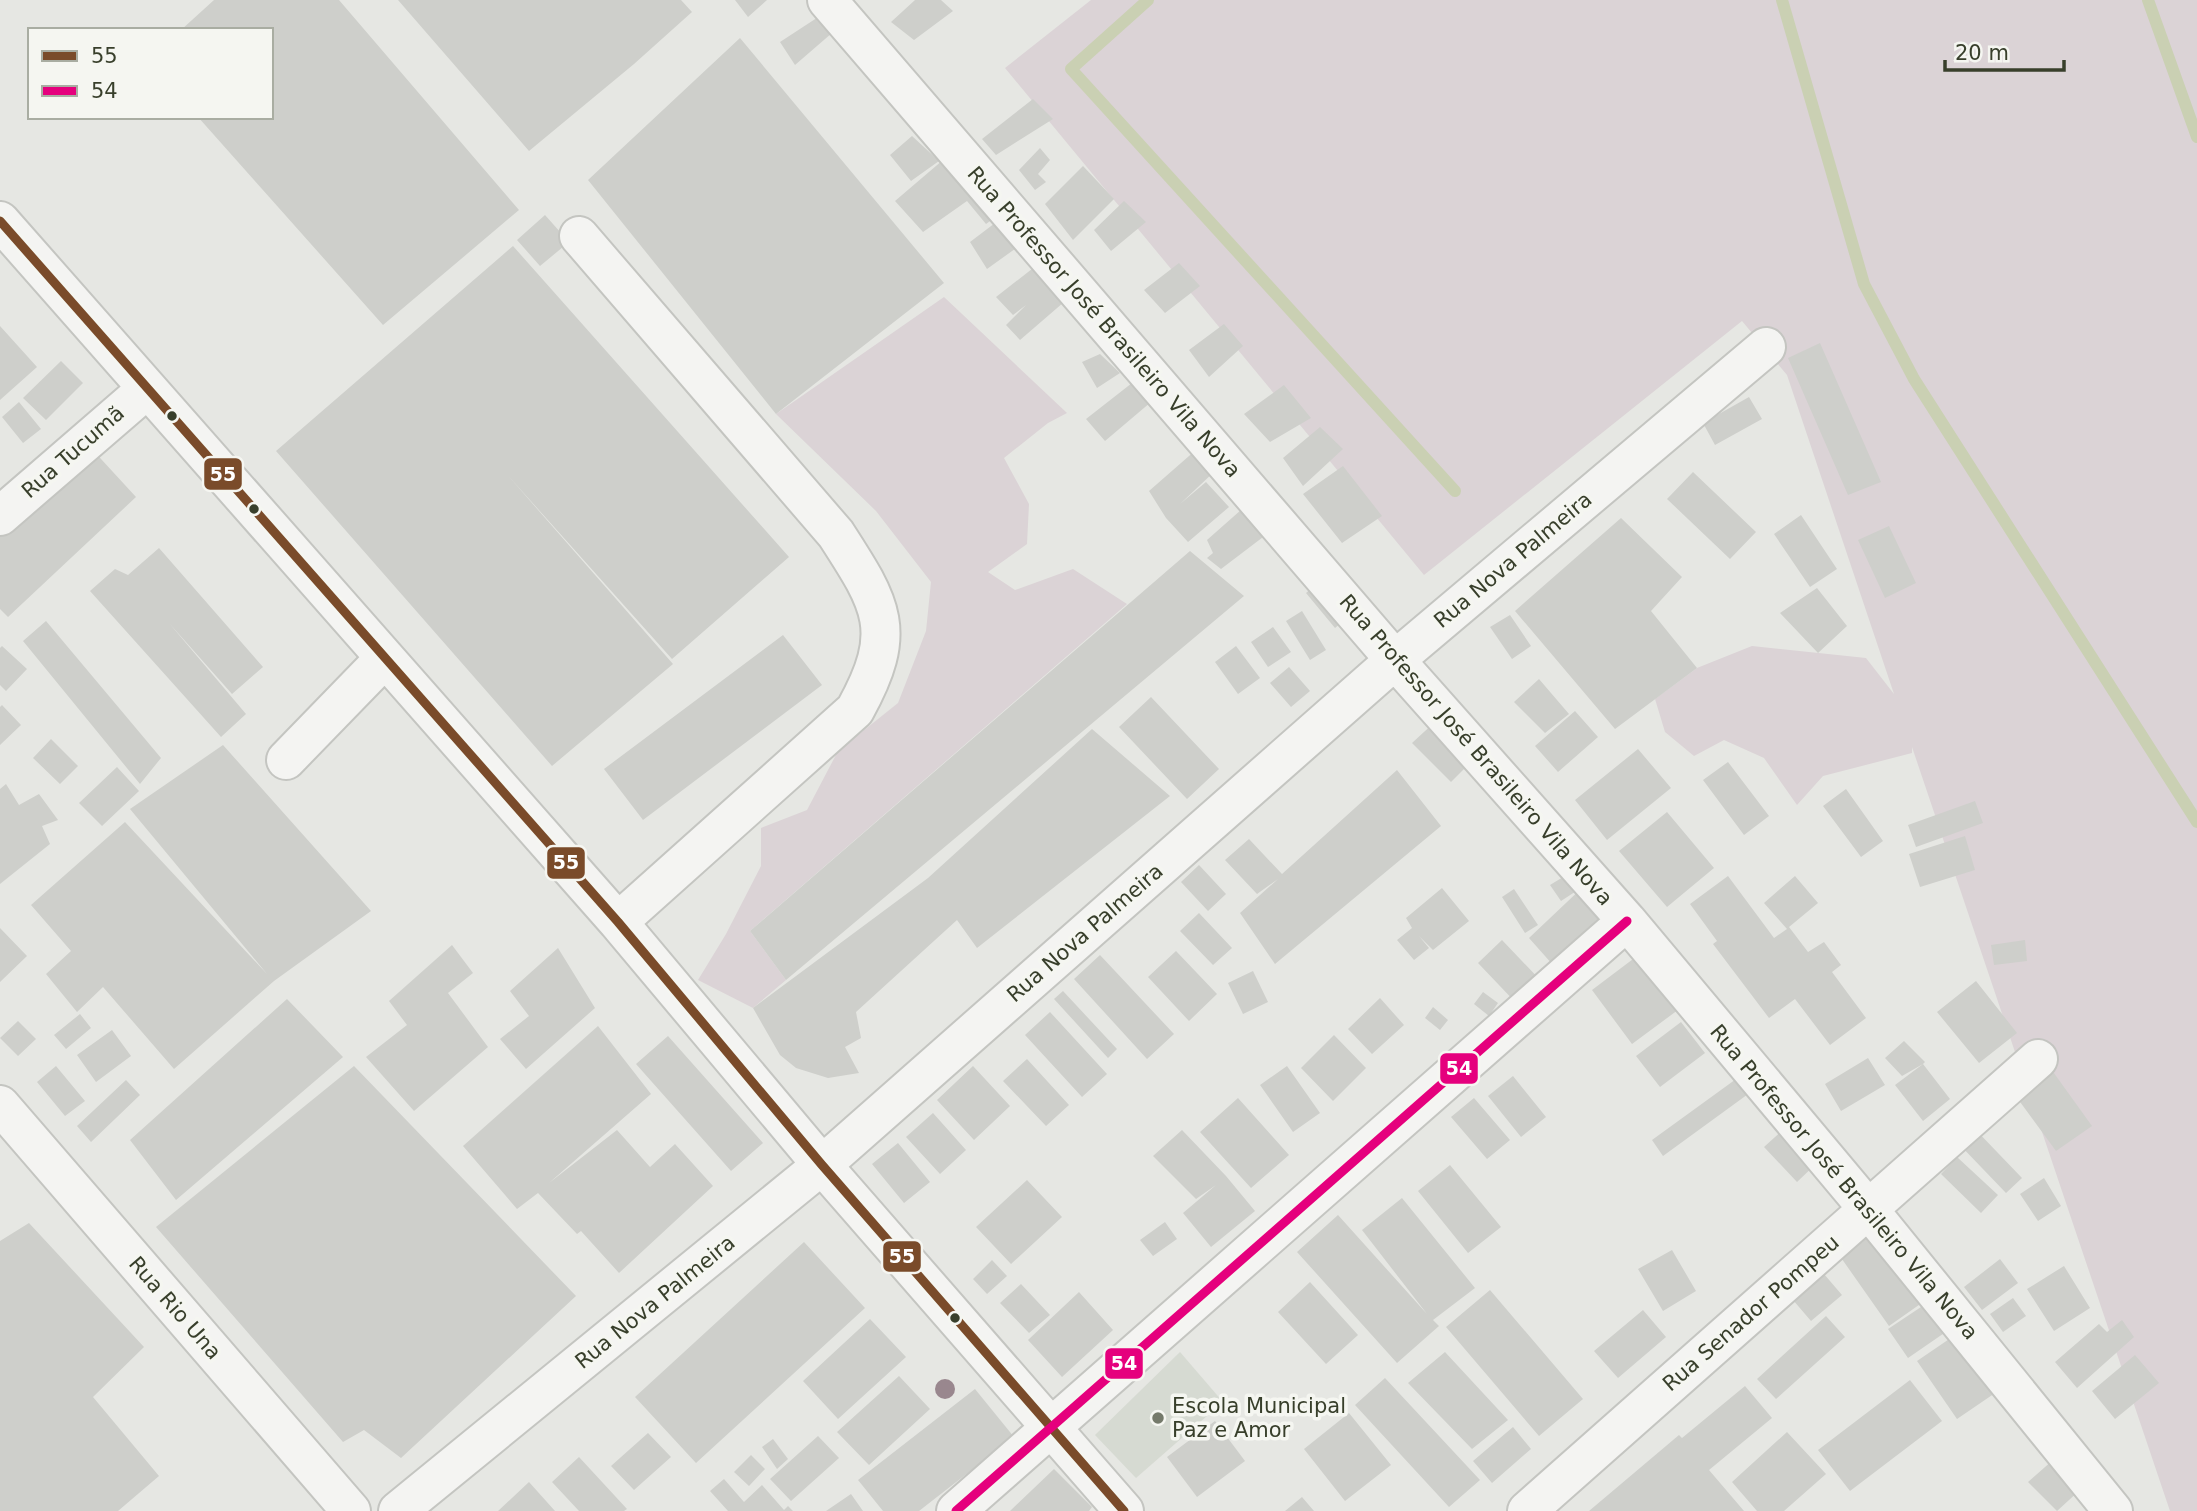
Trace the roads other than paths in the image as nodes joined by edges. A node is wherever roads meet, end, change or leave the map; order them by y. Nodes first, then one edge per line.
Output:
1 (827, 0) edge
2 (0, 221) edge
3 (579, 236) dead end
4 (1766, 347) dead end
5 (147, 389) junction
6 (0, 516) edge
7 (385, 658) junction
8 (1395, 660) junction
9 (286, 760) dead end
10 (1627, 921) junction
11 (618, 922) junction
12 (2038, 1059) dead end
13 (0, 1105) edge
14 (822, 1165) junction
15 (1869, 1210) junction
16 (1050, 1427) junction
17 (351, 1511) edge
18 (398, 1511) edge
19 (956, 1511) edge
20 (1124, 1511) edge
21 (1527, 1511) edge
22 (2113, 1511) edge

1 - 8 street, Rua Professor José Brasileiro Vila Nova
2 - 5 street
3 - 11 street
4 - 8 street, Rua Nova Palmeira
5 - 6 street, Rua Tucumã
5 - 7 street
7 - 9 street
7 - 11 street
8 - 10 street, Rua Professor José Brasileiro Vila Nova
8 - 14 street, Rua Nova Palmeira
10 - 15 street, Rua Professor José Brasileiro Vila Nova
10 - 16 street
11 - 14 street
12 - 15 street, Rua Senador Pompeu
13 - 17 street, Rua Rio Una
14 - 16 street
14 - 18 street, Rua Nova Palmeira
15 - 21 street, Rua Senador Pompeu
15 - 22 street, Rua Professor José Brasileiro Vila Nova
16 - 19 street
16 - 20 street

